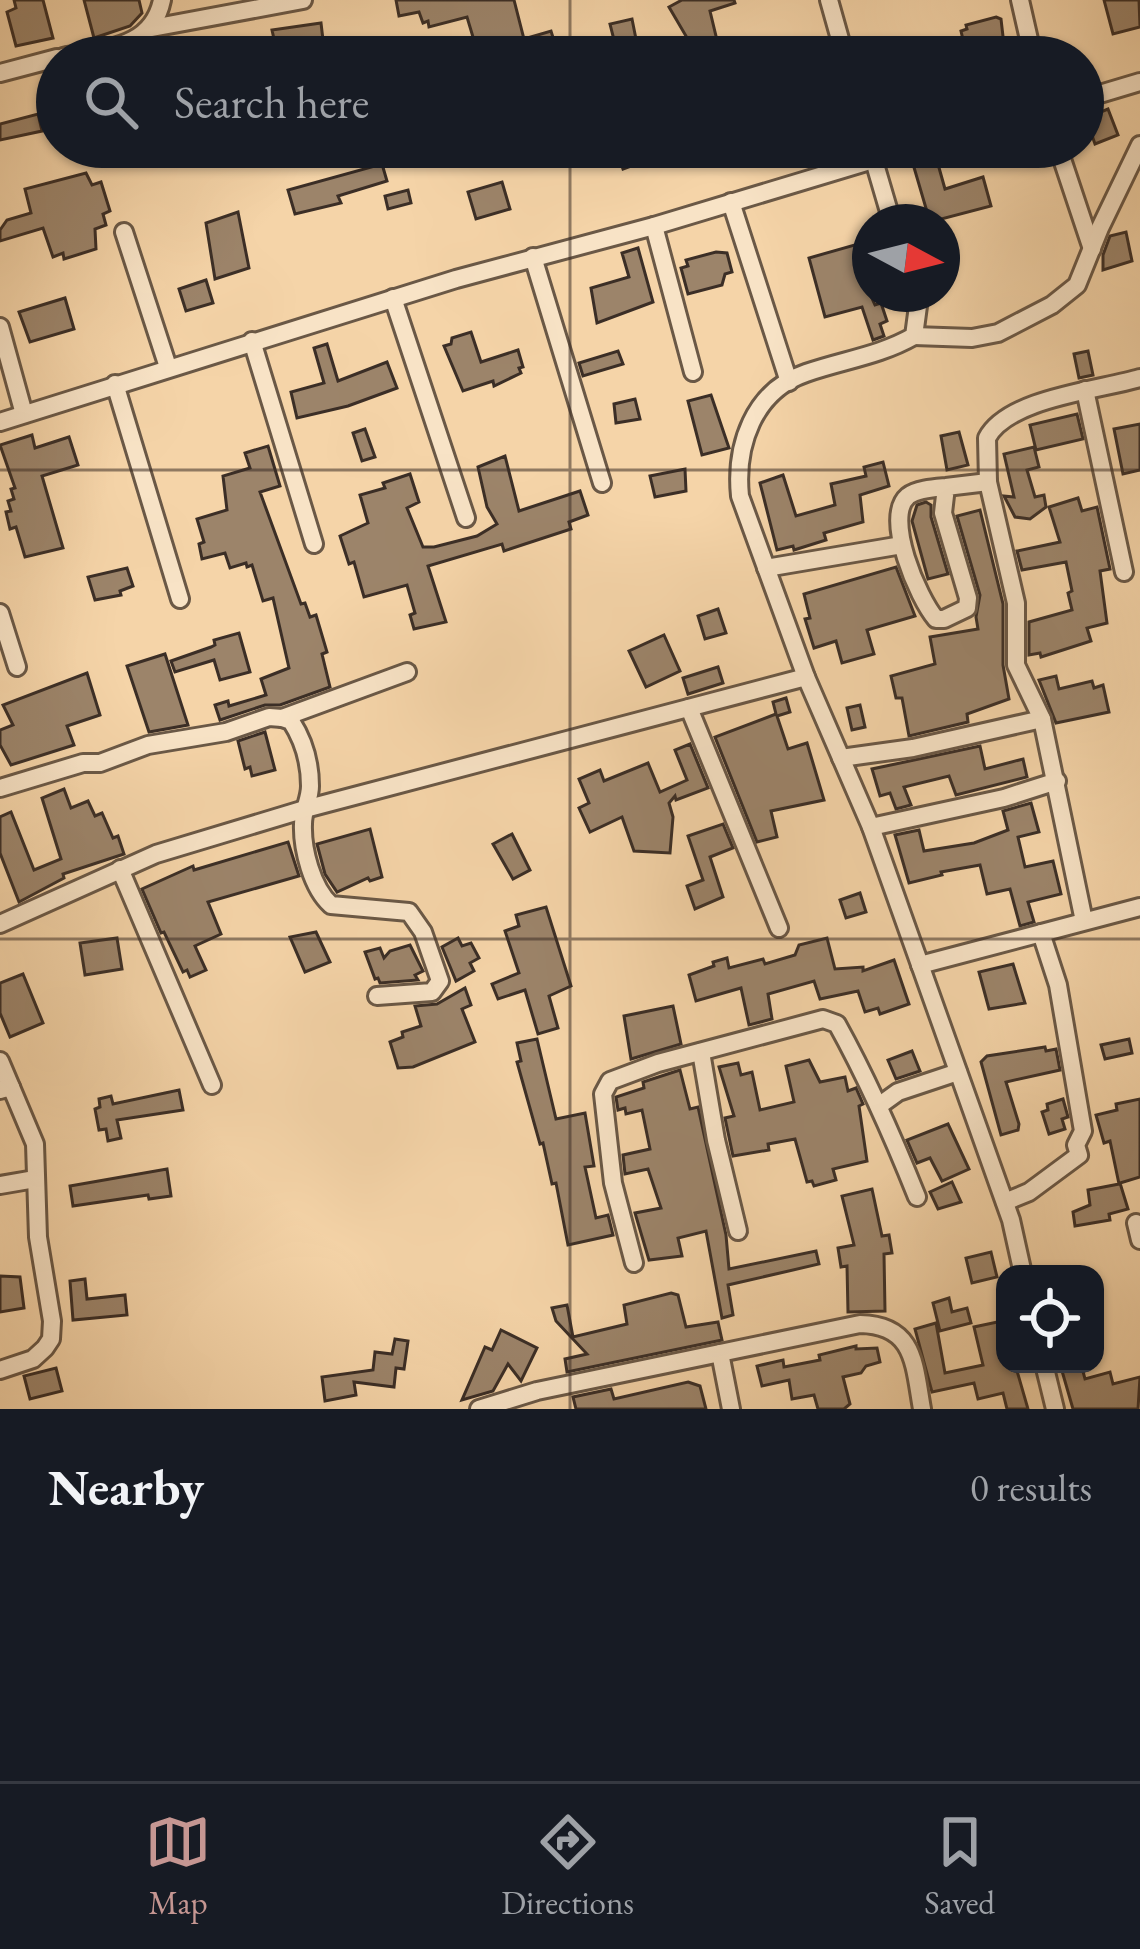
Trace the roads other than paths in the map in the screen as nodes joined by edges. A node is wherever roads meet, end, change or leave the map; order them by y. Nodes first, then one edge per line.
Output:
1 (162, 0) edge
2 (303, 0) edge
3 (829, 0) edge
4 (1020, 0) edge
5 (152, 28) junction
6 (140, 36) edge
7 (839, 36) edge
8 (1029, 36) edge
9 (36, 64) edge
10 (0, 73) edge
11 (1140, 82) edge
12 (1104, 93) edge
13 (1140, 145) edge
14 (828, 168) edge
15 (876, 168) edge
16 (1065, 168) edge
17 (731, 202) junction
18 (887, 204) edge
19 (653, 226) junction
20 (124, 232) dead end
21 (1092, 250) junction
22 (533, 257) junction
23 (394, 298) junction
24 (917, 312) edge
25 (0, 327) edge
26 (914, 336) junction
27 (251, 341) junction
28 (168, 367) junction
29 (693, 372) dead end
30 (1140, 378) edge
31 (789, 382) junction
32 (115, 384) junction
33 (1085, 390) junction
34 (24, 414) junction
35 (0, 422) edge
36 (988, 482) junction
37 (602, 483) dead end
38 (946, 487) junction
39 (466, 518) dead end
40 (314, 544) dead end
41 (902, 545) junction
42 (766, 568) junction
43 (1124, 572) dead end
44 (180, 599) dead end
45 (0, 613) edge
46 (17, 668) dead end
47 (407, 672) dead end
48 (806, 676) junction
49 (689, 708) junction
50 (282, 718) junction
51 (1042, 719) junction
52 (841, 758) junction
53 (1057, 781) junction
54 (0, 788) edge
55 (305, 809) junction
56 (871, 827) junction
57 (120, 869) junction
58 (1140, 908) edge
59 (1084, 921) junction
60 (0, 924) edge
61 (779, 928) dead end
62 (1041, 933) junction
63 (920, 965) junction
64 (377, 996) dead end
65 (701, 1052) junction
66 (0, 1061) edge
67 (958, 1072) junction
68 (212, 1085) dead end
69 (6, 1089) edge
70 (880, 1105) junction
71 (35, 1179) junction
72 (0, 1185) edge
73 (917, 1197) dead end
74 (1005, 1202) junction
75 (738, 1232) dead end
76 (634, 1263) dead end
77 (1021, 1265) edge
78 (720, 1353) junction
79 (0, 1370) edge
80 (1046, 1373) edge
81 (539, 1400) edge
82 (478, 1409) edge
83 (731, 1409) edge
84 (922, 1409) edge
85 (1054, 1409) edge

1 - 5 street
2 - 5 street
3 - 7 street
4 - 8 street
5 - 6 street
9 - 10 street
11 - 12 street
13 - 21 street
14 - 17 street
15 - 18 street
16 - 21 street
17 - 19 street
17 - 31 street
19 - 22 street
19 - 29 street
20 - 28 street
21 - 26 street
22 - 23 street
22 - 37 street
23 - 27 street
23 - 39 street
24 - 26 street
25 - 34 street
26 - 31 street
27 - 28 street
27 - 40 street
28 - 32 street
30 - 33 street
31 - 42 street
32 - 34 street
32 - 44 street
33 - 36 street
33 - 43 street
34 - 35 street
36 - 38 street
36 - 51 street
38 - 41 street
38 - 41 street
41 - 42 street
42 - 48 street
45 - 46 street
47 - 50 street
48 - 49 street
48 - 52 street
49 - 55 street
49 - 61 street
50 - 54 street
50 - 55 street
51 - 52 street
51 - 53 street
52 - 56 street
53 - 56 street
53 - 59 street
55 - 57 street
55 - 64 street
56 - 63 street
57 - 60 street
57 - 68 street
58 - 59 street
59 - 62 street
62 - 63 street
62 - 74 street
63 - 67 street
65 - 70 street
65 - 75 street
65 - 76 street
66 - 69 street
67 - 70 street
67 - 74 street
69 - 71 street
70 - 73 street
71 - 72 street
71 - 79 street
74 - 77 street
78 - 81 street
78 - 83 street
78 - 84 street
80 - 85 street
81 - 82 street

